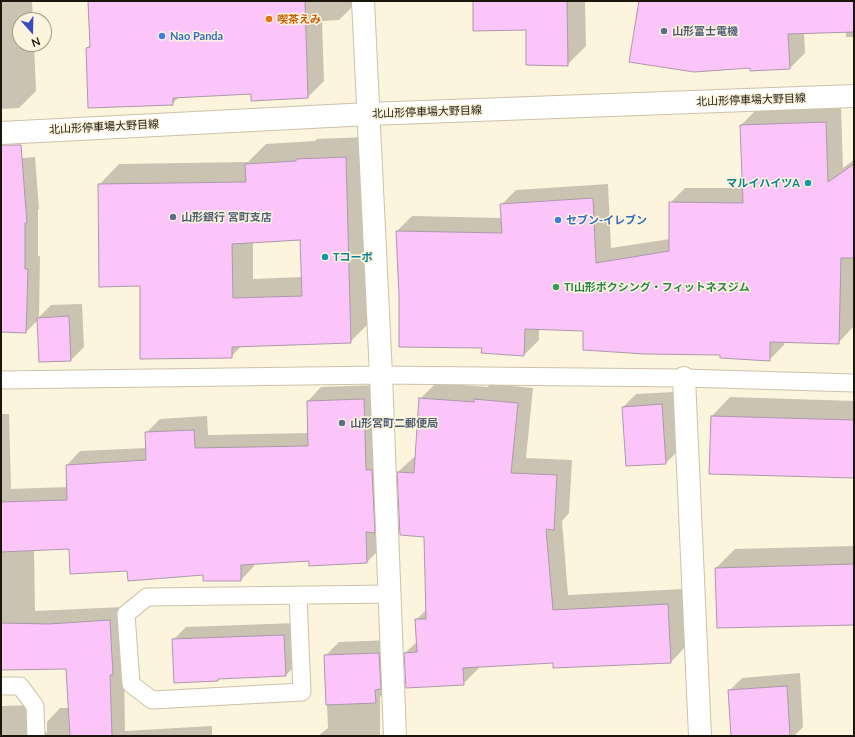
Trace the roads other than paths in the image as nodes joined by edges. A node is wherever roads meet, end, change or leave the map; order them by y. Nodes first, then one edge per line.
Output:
1 (363, 1) edge
2 (854, 96) edge
3 (369, 114) junction
4 (1, 133) edge
5 (381, 375) junction
6 (684, 378) junction
7 (1, 380) edge
8 (854, 383) edge
9 (390, 594) junction
10 (298, 595) junction
11 (1, 686) edge
12 (36, 736) edge
13 (395, 736) edge
14 (700, 736) edge

1 - 3 street
2 - 3 street, 北山形停車場大野目線
3 - 4 street, 北山形停車場大野目線
3 - 5 street
5 - 6 lane
5 - 7 lane
5 - 9 street
6 - 8 lane
6 - 14 street
9 - 10 lane
9 - 13 street
10 - 10 lane
11 - 12 lane

